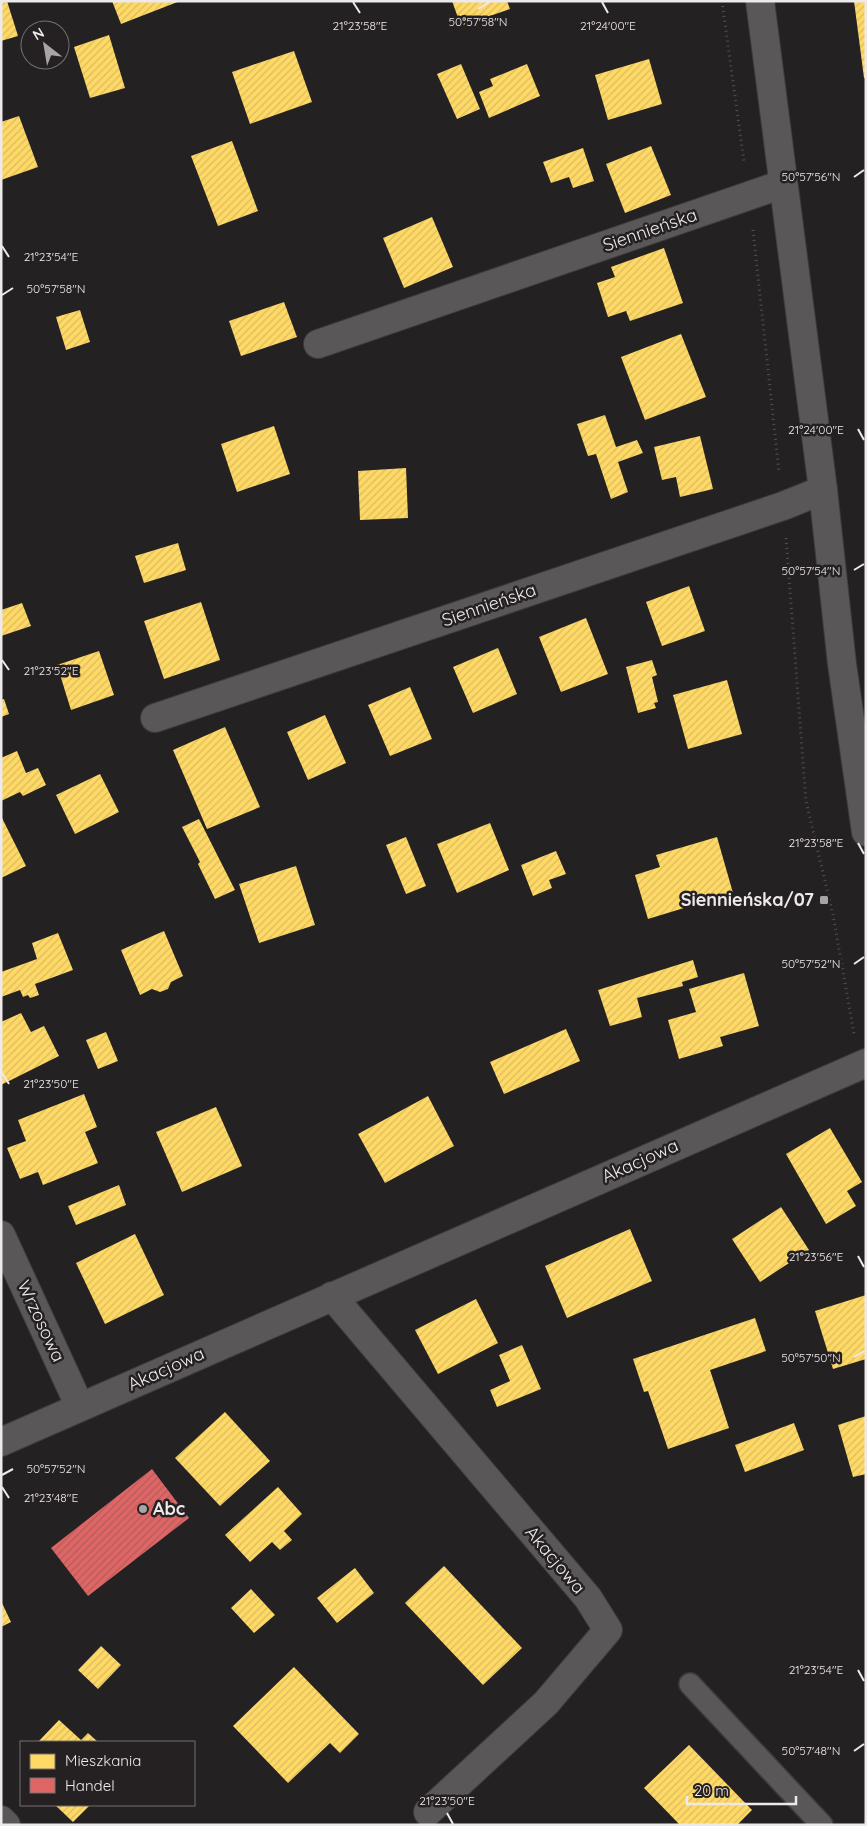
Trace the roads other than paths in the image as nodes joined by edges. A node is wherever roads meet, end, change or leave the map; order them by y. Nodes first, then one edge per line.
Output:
1 (760, 1) edge
2 (783, 184) junction
3 (318, 344) dead end
4 (823, 490) junction
5 (155, 718) dead end
6 (866, 832) edge
7 (863, 1064) edge
8 (1, 1236) edge
9 (332, 1296) junction
10 (80, 1407) junction
11 (1, 1442) edge
12 (690, 1684) dead end
13 (428, 1812) dead end
14 (1, 1820) edge
15 (6, 1825) edge
16 (822, 1825) edge

1 - 2 street
2 - 3 street, Siennieńska
2 - 4 street
4 - 5 street, Siennieńska
4 - 6 street
7 - 9 street, Akacjowa
8 - 10 street, Wrzosowa
9 - 10 street, Akacjowa
9 - 13 street, Akacjowa
10 - 11 street, Akacjowa
12 - 16 lane
14 - 15 street

